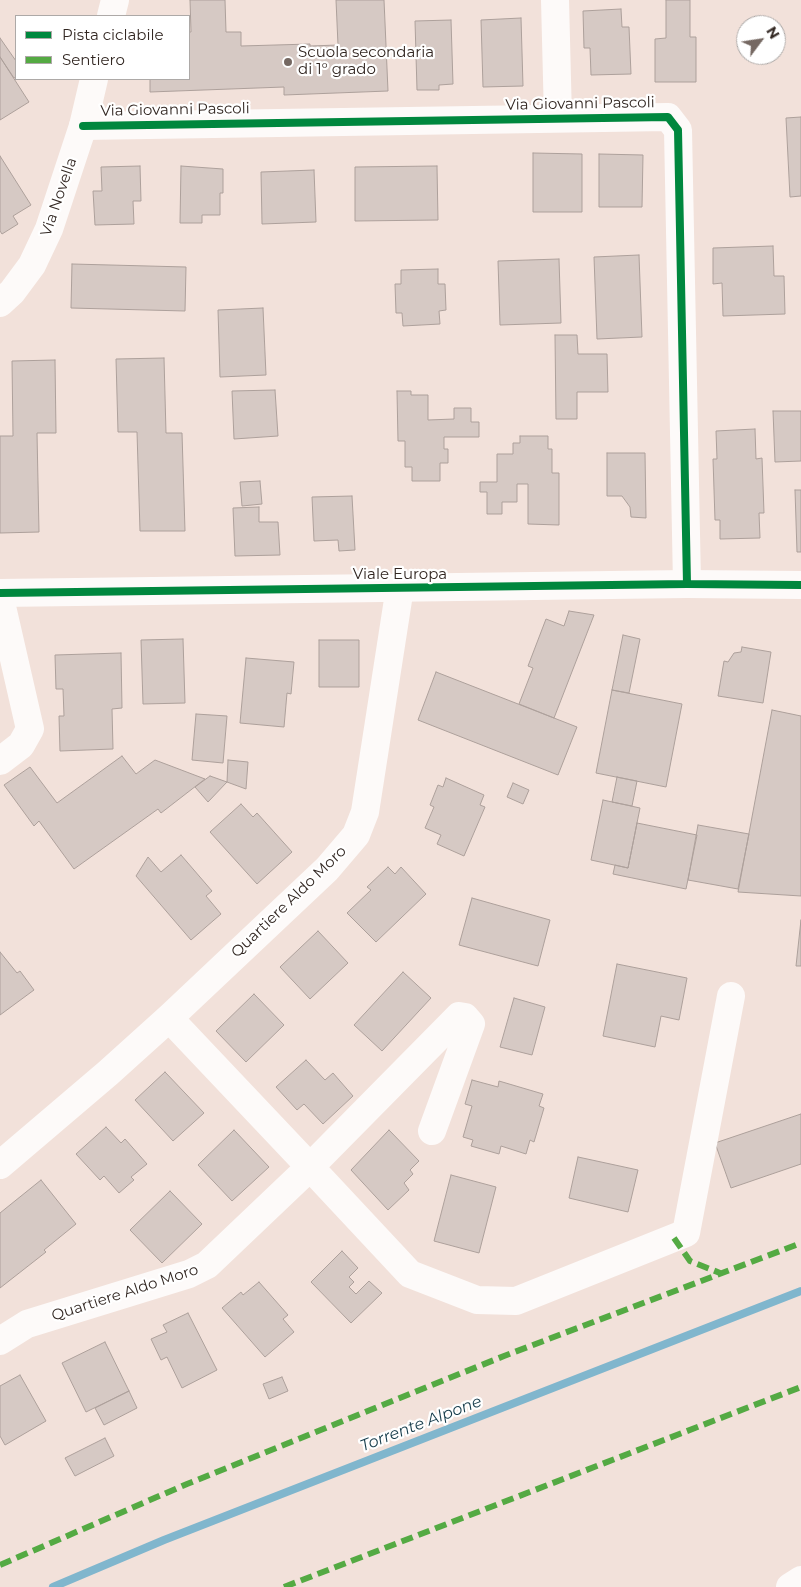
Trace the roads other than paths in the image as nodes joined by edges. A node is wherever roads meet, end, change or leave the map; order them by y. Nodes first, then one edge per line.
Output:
1 (115, 0) edge
2 (556, 0) edge
3 (111, 15) edge
4 (94, 80) edge
5 (558, 118) junction
6 (82, 126) junction
7 (0, 303) edge
8 (687, 584) junction
9 (801, 585) edge
10 (400, 587) junction
11 (0, 593) edge
12 (0, 598) edge
13 (0, 761) edge
14 (730, 996) dead end
15 (169, 1018) junction
16 (432, 1131) dead end
17 (0, 1165) edge
18 (310, 1167) junction
19 (0, 1341) edge
20 (801, 1580) edge
21 (790, 1587) edge

1 - 3 street
2 - 5 street
4 - 6 street, Via Novella
5 - 6 street, Via Giovanni Pascoli
5 - 8 street, Via Giovanni Pascoli
6 - 7 street, Via Novella
8 - 9 street, Viale Europa
8 - 10 street, Viale Europa
10 - 11 street, Viale Europa
10 - 15 street, Quartiere Aldo Moro
12 - 13 street
14 - 18 street
15 - 17 street, Quartiere Aldo Moro
15 - 18 street
16 - 18 street, Quartiere Aldo Moro
18 - 19 street, Quartiere Aldo Moro
20 - 21 street

